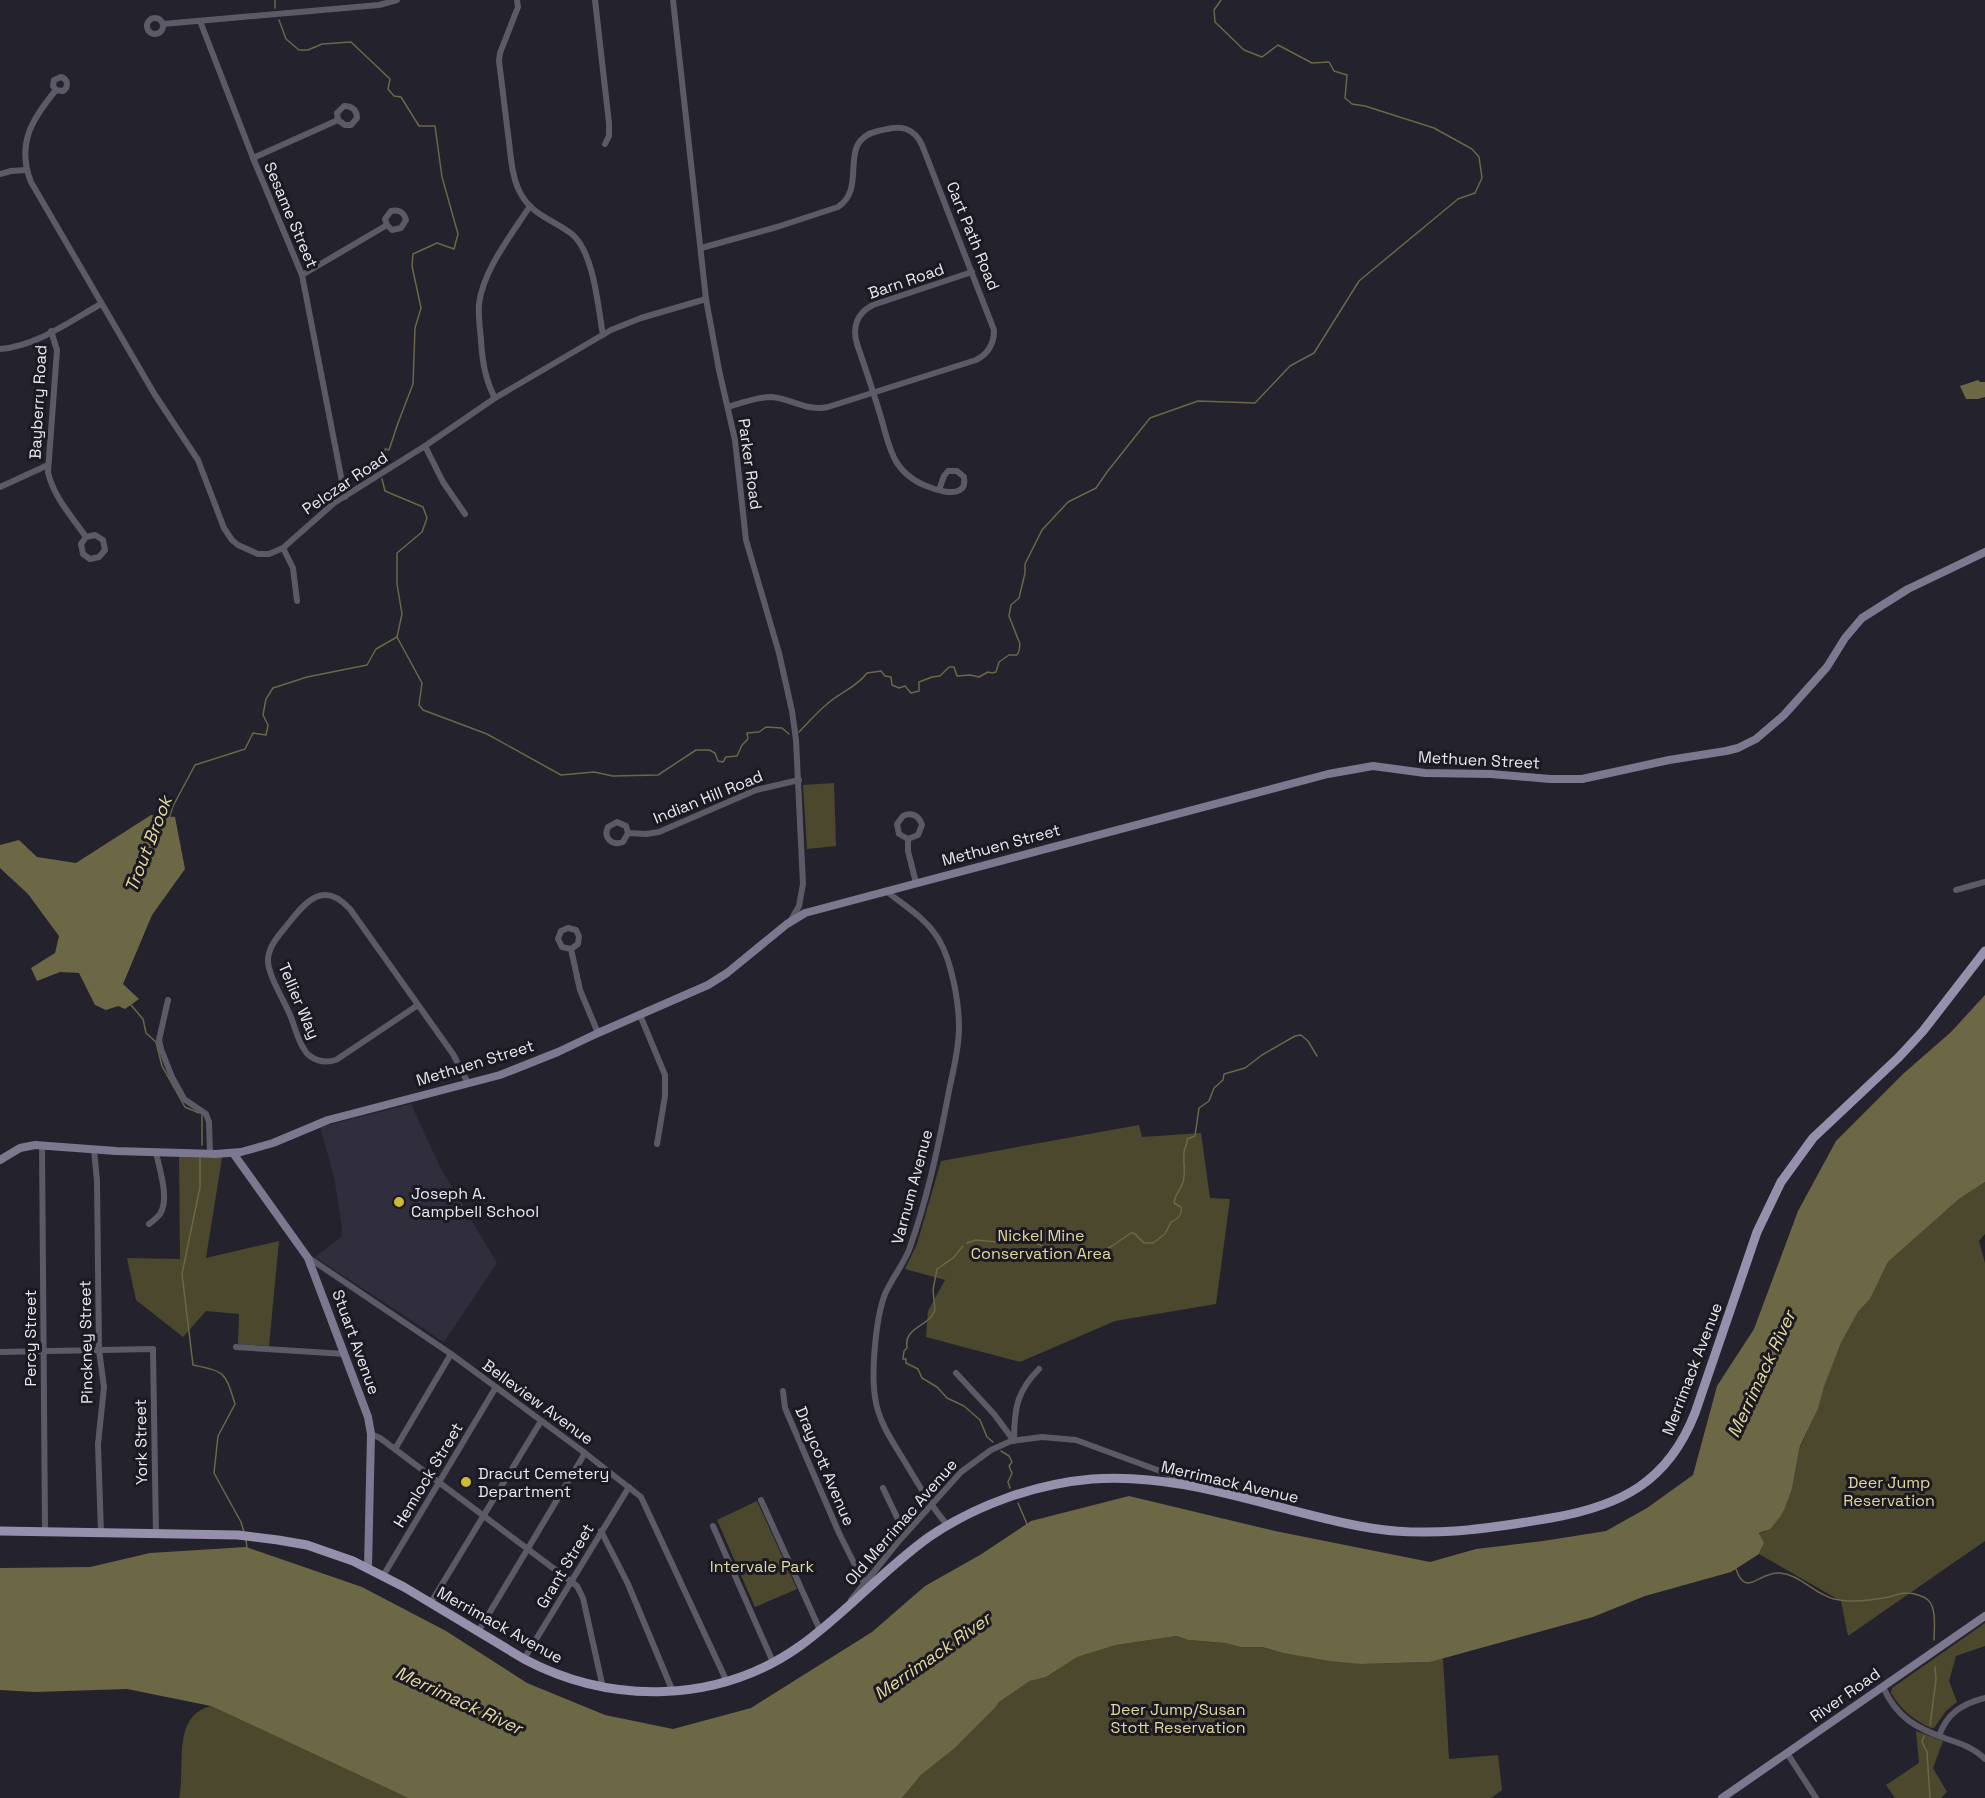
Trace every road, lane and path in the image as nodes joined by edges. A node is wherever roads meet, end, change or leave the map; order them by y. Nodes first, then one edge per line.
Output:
1 (397, 0) edge
2 (517, 0) edge
3 (595, 0) edge
4 (673, 0) edge
5 (200, 21) junction
6 (163, 24) dead end
7 (56, 90) dead end
8 (338, 120) dead end
9 (605, 144) dead end
10 (253, 158) junction
11 (27, 170) junction
12 (0, 174) edge
13 (530, 206) junction
14 (387, 225) dead end
15 (701, 248) junction
16 (972, 272) junction
17 (302, 275) junction
18 (706, 300) junction
19 (101, 304) junction
20 (51, 331) junction
21 (603, 335) junction
22 (0, 349) edge
23 (874, 393) junction
24 (495, 398) junction
25 (728, 407) junction
26 (425, 446) junction
27 (48, 465) junction
28 (0, 487) edge
29 (939, 490) junction
30 (345, 497) junction
31 (465, 514) dead end
32 (86, 537) junction
33 (284, 548) junction
34 (1985, 552) edge
35 (297, 601) dead end
36 (799, 780) junction
37 (628, 833) dead end
38 (908, 838) junction
39 (1985, 882) edge
40 (916, 884) junction
41 (1956, 890) dead end
42 (886, 891) junction
43 (786, 925) junction
44 (571, 949) dead end
45 (1985, 951) edge
46 (168, 1000) dead end
47 (418, 1005) junction
48 (640, 1015) junction
49 (598, 1033) junction
50 (468, 1083) junction
51 (657, 1144) dead end
52 (42, 1145) junction
53 (94, 1149) junction
54 (156, 1152) junction
55 (233, 1153) junction
56 (210, 1154) junction
57 (0, 1160) edge
58 (149, 1224) dead end
59 (308, 1258) junction
60 (236, 1347) dead end
61 (99, 1350) junction
62 (44, 1351) junction
63 (0, 1352) edge
64 (345, 1354) junction
65 (451, 1354) junction
66 (1039, 1369) dead end
67 (956, 1373) dead end
68 (496, 1387) junction
69 (783, 1391) dead end
70 (541, 1421) junction
71 (371, 1434) junction
72 (1014, 1441) junction
73 (395, 1449) junction
74 (585, 1453) junction
75 (439, 1482) junction
76 (629, 1487) junction
77 (883, 1488) dead end
78 (1218, 1492) junction
79 (761, 1500) dead end
80 (931, 1505) junction
81 (483, 1516) junction
82 (713, 1526) dead end
83 (948, 1526) junction
84 (0, 1531) edge
85 (601, 1531) junction
86 (45, 1532) junction
87 (101, 1533) junction
88 (156, 1534) junction
89 (906, 1534) junction
90 (528, 1549) junction
91 (368, 1568) junction
92 (383, 1576) junction
93 (570, 1581) junction
94 (864, 1583) junction
95 (430, 1604) junction
96 (845, 1608) junction
97 (1985, 1616) edge
98 (820, 1630) junction
99 (478, 1632) junction
100 (524, 1659) junction
101 (773, 1662) junction
102 (727, 1682) junction
103 (1883, 1687) junction
104 (603, 1688) junction
105 (673, 1692) junction
106 (1985, 1698) edge
107 (1939, 1736) junction
108 (1787, 1753) junction
109 (1985, 1759) edge
110 (1722, 1798) edge
111 (1816, 1798) edge

1 - 5 street
2 - 13 street
3 - 9 street
4 - 15 street, Parker Road
5 - 6 street
5 - 10 street, Sesame Street
7 - 11 street
8 - 10 street
10 - 17 street, Sesame Street
11 - 12 street
11 - 19 street
13 - 21 street
13 - 24 street
14 - 17 street
15 - 16 street, Cart Path Road
15 - 18 street, Parker Road
16 - 23 street, Barn Road
16 - 23 street, Cart Path Road
17 - 30 street, Sesame Street
18 - 21 street, Pelczar Road
18 - 25 street, Parker Road
19 - 20 street
19 - 33 street
20 - 22 street
20 - 27 street, Bayberry Road
21 - 24 street, Pelczar Road
23 - 25 street, Cart Path Road
23 - 29 street
24 - 26 street, Pelczar Road
25 - 36 street, Parker Road
26 - 30 street, Pelczar Road
26 - 31 street
27 - 28 street
27 - 32 street, Bayberry Road
29 - 29 street
30 - 33 street, Pelczar Road
32 - 32 street, Bayberry Road
33 - 35 street
34 - 40 street, Methuen Street
36 - 37 street, Indian Hill Road
36 - 43 street, Parker Road
38 - 38 street
38 - 40 street
39 - 41 street
40 - 42 street, Methuen Street
42 - 43 street, Methuen Street
42 - 80 street, Varnum Avenue
43 - 48 street, Methuen Street
44 - 49 street
45 - 78 main road, Merrimack Avenue
46 - 56 street
47 - 47 street, Tellier Way
47 - 50 street, Tellier Way
48 - 49 street, Methuen Street
48 - 51 street
49 - 50 street, Methuen Street
50 - 55 street, Methuen Street
52 - 53 street, Methuen Street
52 - 57 street, Methuen Street
52 - 62 street, Percy Street
53 - 54 street, Methuen Street
53 - 61 street, Pinckney Street
54 - 56 street, Methuen Street
54 - 58 street
55 - 56 street, Methuen Street
55 - 59 street, Stuart Avenue
59 - 64 street, Stuart Avenue
59 - 65 street, Belleview Avenue
60 - 64 street
61 - 62 street
61 - 87 street, Pinckney Street
61 - 88 street, York Street
62 - 63 street
62 - 86 street, Percy Street
64 - 71 street, Stuart Avenue
65 - 68 street, Belleview Avenue
65 - 73 street
66 - 72 street
67 - 72 street
68 - 70 street, Belleview Avenue
68 - 75 street, Hemlock Street
69 - 94 street, Draycott Avenue
70 - 74 street, Belleview Avenue
70 - 81 street
71 - 73 street
71 - 91 street, Stuart Avenue
72 - 78 street, Old Merrimac Avenue
72 - 80 street, Old Merrimac Avenue
73 - 75 street
74 - 76 street, Belleview Avenue
74 - 90 street
75 - 81 street
75 - 92 street, Hemlock Street
76 - 85 street, Grant Street
76 - 102 street, Belleview Avenue
77 - 89 street
78 - 83 main road, Merrimack Avenue
79 - 98 street
80 - 83 street, Varnum Avenue
80 - 89 street, Old Merrimac Avenue
81 - 90 street
81 - 95 street
82 - 101 street
83 - 96 main road, Merrimack Avenue
84 - 86 main road, Merrimack Avenue
85 - 93 street, Grant Street
85 - 105 street
86 - 87 main road, Merrimack Avenue
87 - 88 main road, Merrimack Avenue
88 - 91 main road, Merrimack Avenue
89 - 94 street, Old Merrimac Avenue
90 - 93 street
90 - 99 street
91 - 92 main road, Merrimack Avenue
92 - 95 main road, Merrimack Avenue
93 - 100 street, Grant Street
93 - 104 street
94 - 96 street, Old Merrimac Avenue
95 - 99 main road, Merrimack Avenue
96 - 98 main road, Merrimack Avenue
97 - 103 street, River Road
98 - 101 main road, Merrimack Avenue
99 - 100 main road, Merrimack Avenue
100 - 104 main road, Merrimack Avenue
101 - 102 main road, Merrimack Avenue
102 - 105 main road, Merrimack Avenue
103 - 107 street
103 - 108 street, River Road
104 - 105 main road, Merrimack Avenue
106 - 107 street
107 - 109 street
108 - 110 street, River Road
108 - 111 street

